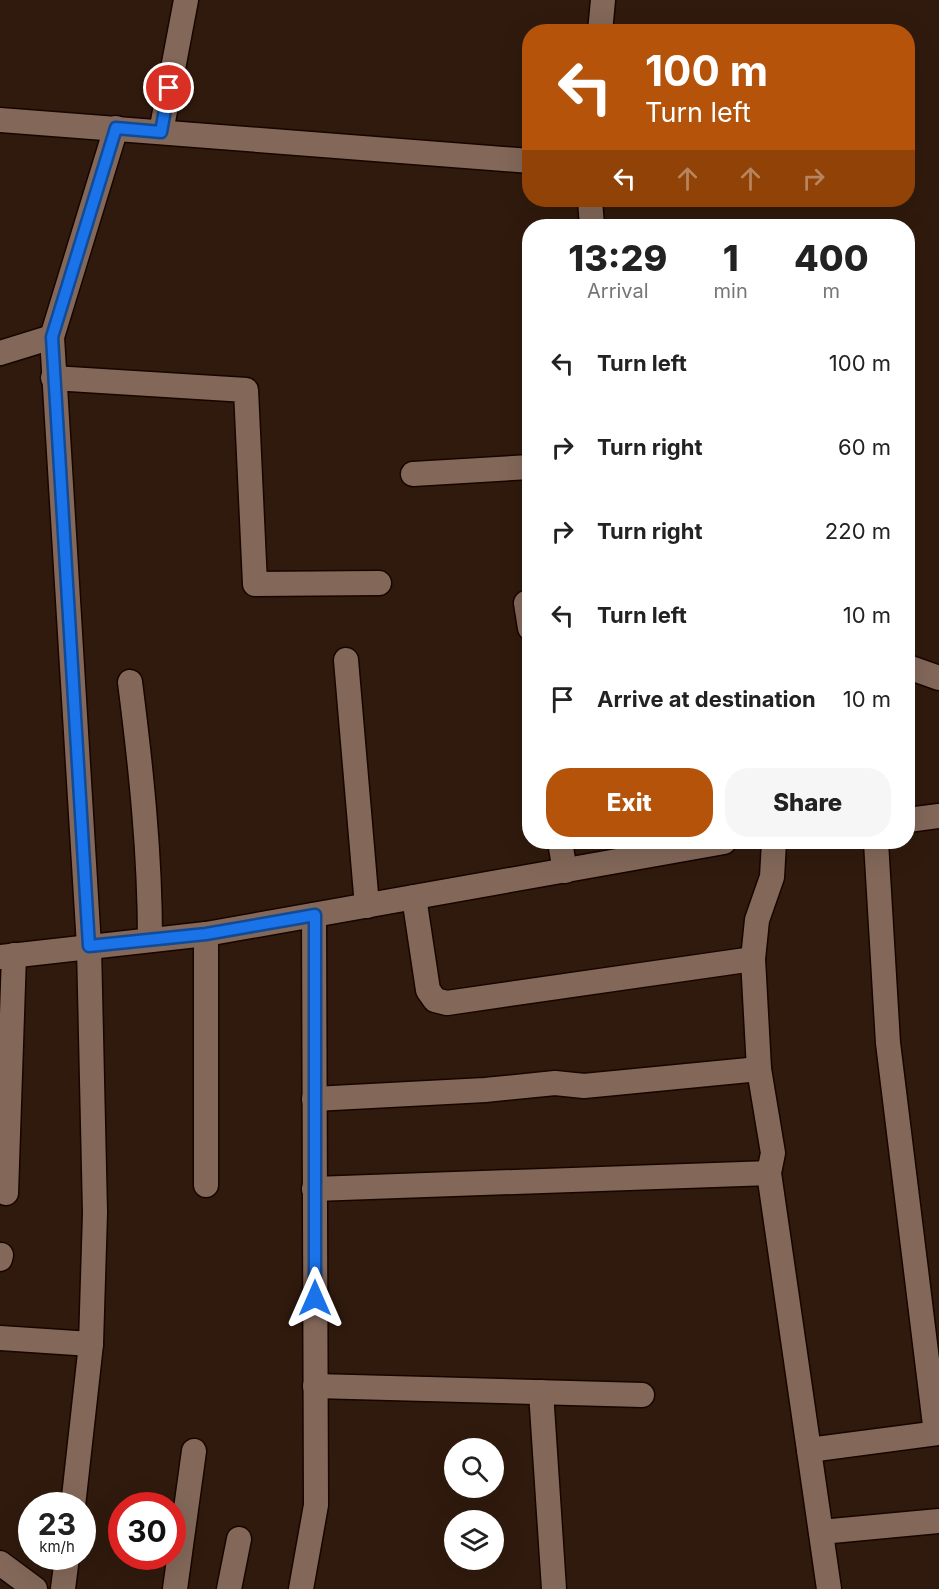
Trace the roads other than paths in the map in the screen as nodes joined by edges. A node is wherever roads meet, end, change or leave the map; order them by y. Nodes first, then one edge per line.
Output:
1 (186, 0) edge
2 (603, 0) edge
3 (601, 24) edge
4 (0, 120) edge
5 (116, 128) junction
6 (161, 132) junction
7 (522, 160) edge
8 (52, 337) junction
9 (0, 353) edge
10 (53, 378) junction
11 (522, 467) edge
12 (413, 474) dead end
13 (379, 583) dead end
14 (346, 660) dead end
15 (915, 669) edge
16 (939, 678) edge
17 (130, 682) dead end
18 (939, 816) edge
19 (915, 819) edge
20 (562, 849) edge
21 (652, 849) edge
22 (774, 849) edge
23 (876, 849) edge
24 (565, 871) junction
25 (414, 897) junction
26 (367, 906) junction
27 (315, 915) junction
28 (206, 934) junction
29 (150, 940) junction
30 (89, 946) junction
31 (7, 956) edge
32 (753, 959) junction
33 (759, 1069) junction
34 (314, 1099) junction
35 (769, 1173) junction
36 (206, 1185) dead end
37 (314, 1189) junction
38 (6, 1193) dead end
39 (0, 1338) edge
40 (91, 1344) junction
41 (315, 1386) junction
42 (541, 1392) junction
43 (642, 1395) dead end
44 (937, 1433) edge
45 (809, 1450) junction
46 (194, 1451) dead end
47 (75, 1492) edge
48 (939, 1521) edge
49 (821, 1532) junction
50 (239, 1539) dead end
51 (0, 1563) edge
52 (65, 1570) edge
53 (35, 1589) edge
54 (63, 1589) edge
55 (175, 1589) edge
56 (229, 1589) edge
57 (301, 1589) edge
58 (554, 1589) edge
59 (829, 1589) edge

1 - 6 street
2 - 3 street
4 - 5 street
5 - 6 street
5 - 8 street
6 - 7 street
8 - 9 street
8 - 10 street
10 - 13 street
10 - 30 street
11 - 12 street
14 - 26 street
15 - 16 street
17 - 29 street
18 - 19 street
20 - 24 street
21 - 24 street
22 - 32 street
23 - 44 street
24 - 25 street
25 - 26 street
25 - 32 street
26 - 27 street
27 - 28 street
27 - 34 street
28 - 29 street
28 - 36 street
29 - 30 street
30 - 31 street
30 - 40 street
31 - 38 street
32 - 33 street
33 - 34 street
33 - 35 street
34 - 37 street
35 - 37 street
35 - 45 street
37 - 41 street
39 - 40 street
40 - 47 street
41 - 42 street
41 - 57 street
42 - 43 street
42 - 58 street
44 - 45 street
45 - 49 street
46 - 55 street
48 - 49 street
49 - 59 street
50 - 56 street
51 - 53 street
52 - 54 street

